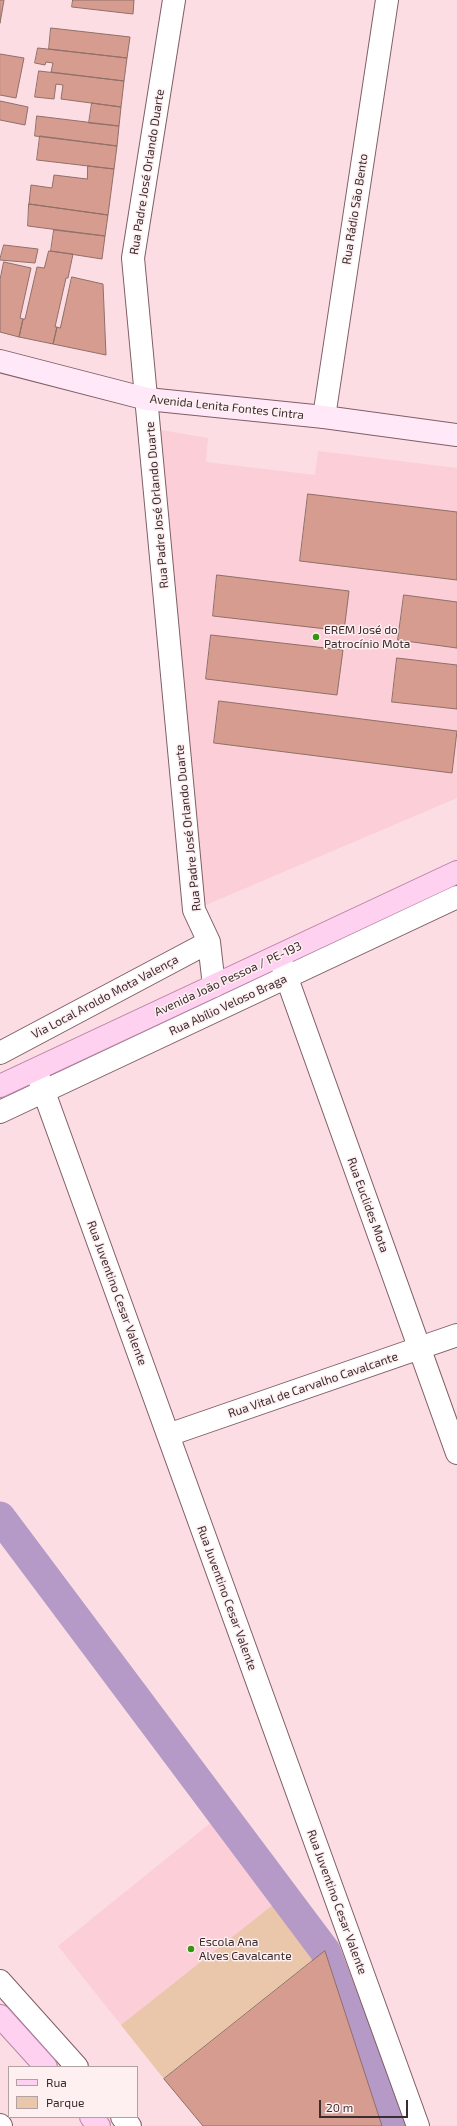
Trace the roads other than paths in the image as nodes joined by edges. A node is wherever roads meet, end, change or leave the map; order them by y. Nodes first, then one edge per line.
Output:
1 (174, 0) edge
2 (387, 0) edge
3 (0, 360) edge
4 (147, 399) junction
5 (324, 417) junction
6 (457, 435) edge
7 (457, 872) edge
8 (457, 897) edge
9 (209, 942) junction
10 (279, 956) junction
11 (286, 978) junction
12 (214, 986) junction
13 (0, 1053) edge
14 (36, 1070) junction
15 (0, 1086) edge
16 (44, 1092) junction
17 (0, 1112) edge
18 (457, 1335) edge
19 (419, 1348) junction
20 (168, 1435) junction
21 (457, 1453) edge
22 (0, 1980) edge
23 (0, 2016) edge
24 (45, 2066) edge
25 (76, 2066) edge
26 (92, 2118) edge
27 (123, 2118) edge
28 (99, 2126) edge
29 (130, 2126) edge
30 (418, 2126) edge

1 - 4 street, Rua Padre José Orlando Duarte
2 - 5 street, Rua Rádio São Bento
3 - 4 street, Avenida Lenita Fontes Cintra
4 - 5 street, Avenida Lenita Fontes Cintra
4 - 9 street, Rua Padre José Orlando Duarte
5 - 6 street, Avenida Lenita Fontes Cintra
7 - 10 main road, Avenida João Pessoa / PE-193
8 - 11 street, Rua Abílio Veloso Braga
9 - 12 street, Rua Padre José Orlando Duarte
9 - 13 street, Via Local Aroldo Mota Valença
10 - 11 street, Rua Euclides Mota
10 - 12 main road, Avenida João Pessoa / PE-193
11 - 16 street, Rua Abílio Veloso Braga
11 - 19 street, Rua Euclides Mota
12 - 14 main road, Avenida João Pessoa / PE-193
14 - 15 main road, Avenida João Pessoa / PE-193
14 - 16 street, Rua Juventino Cesar Valente
16 - 17 street, Rua Abílio Veloso Braga
16 - 20 street, Rua Juventino Cesar Valente
18 - 19 street, Rua Vital de Carvalho Cavalcante
19 - 20 street, Rua Vital de Carvalho Cavalcante
19 - 21 street, Rua Euclides Mota
20 - 30 street, Rua Juventino Cesar Valente
22 - 25 street
23 - 24 main road
26 - 28 main road
27 - 29 street

